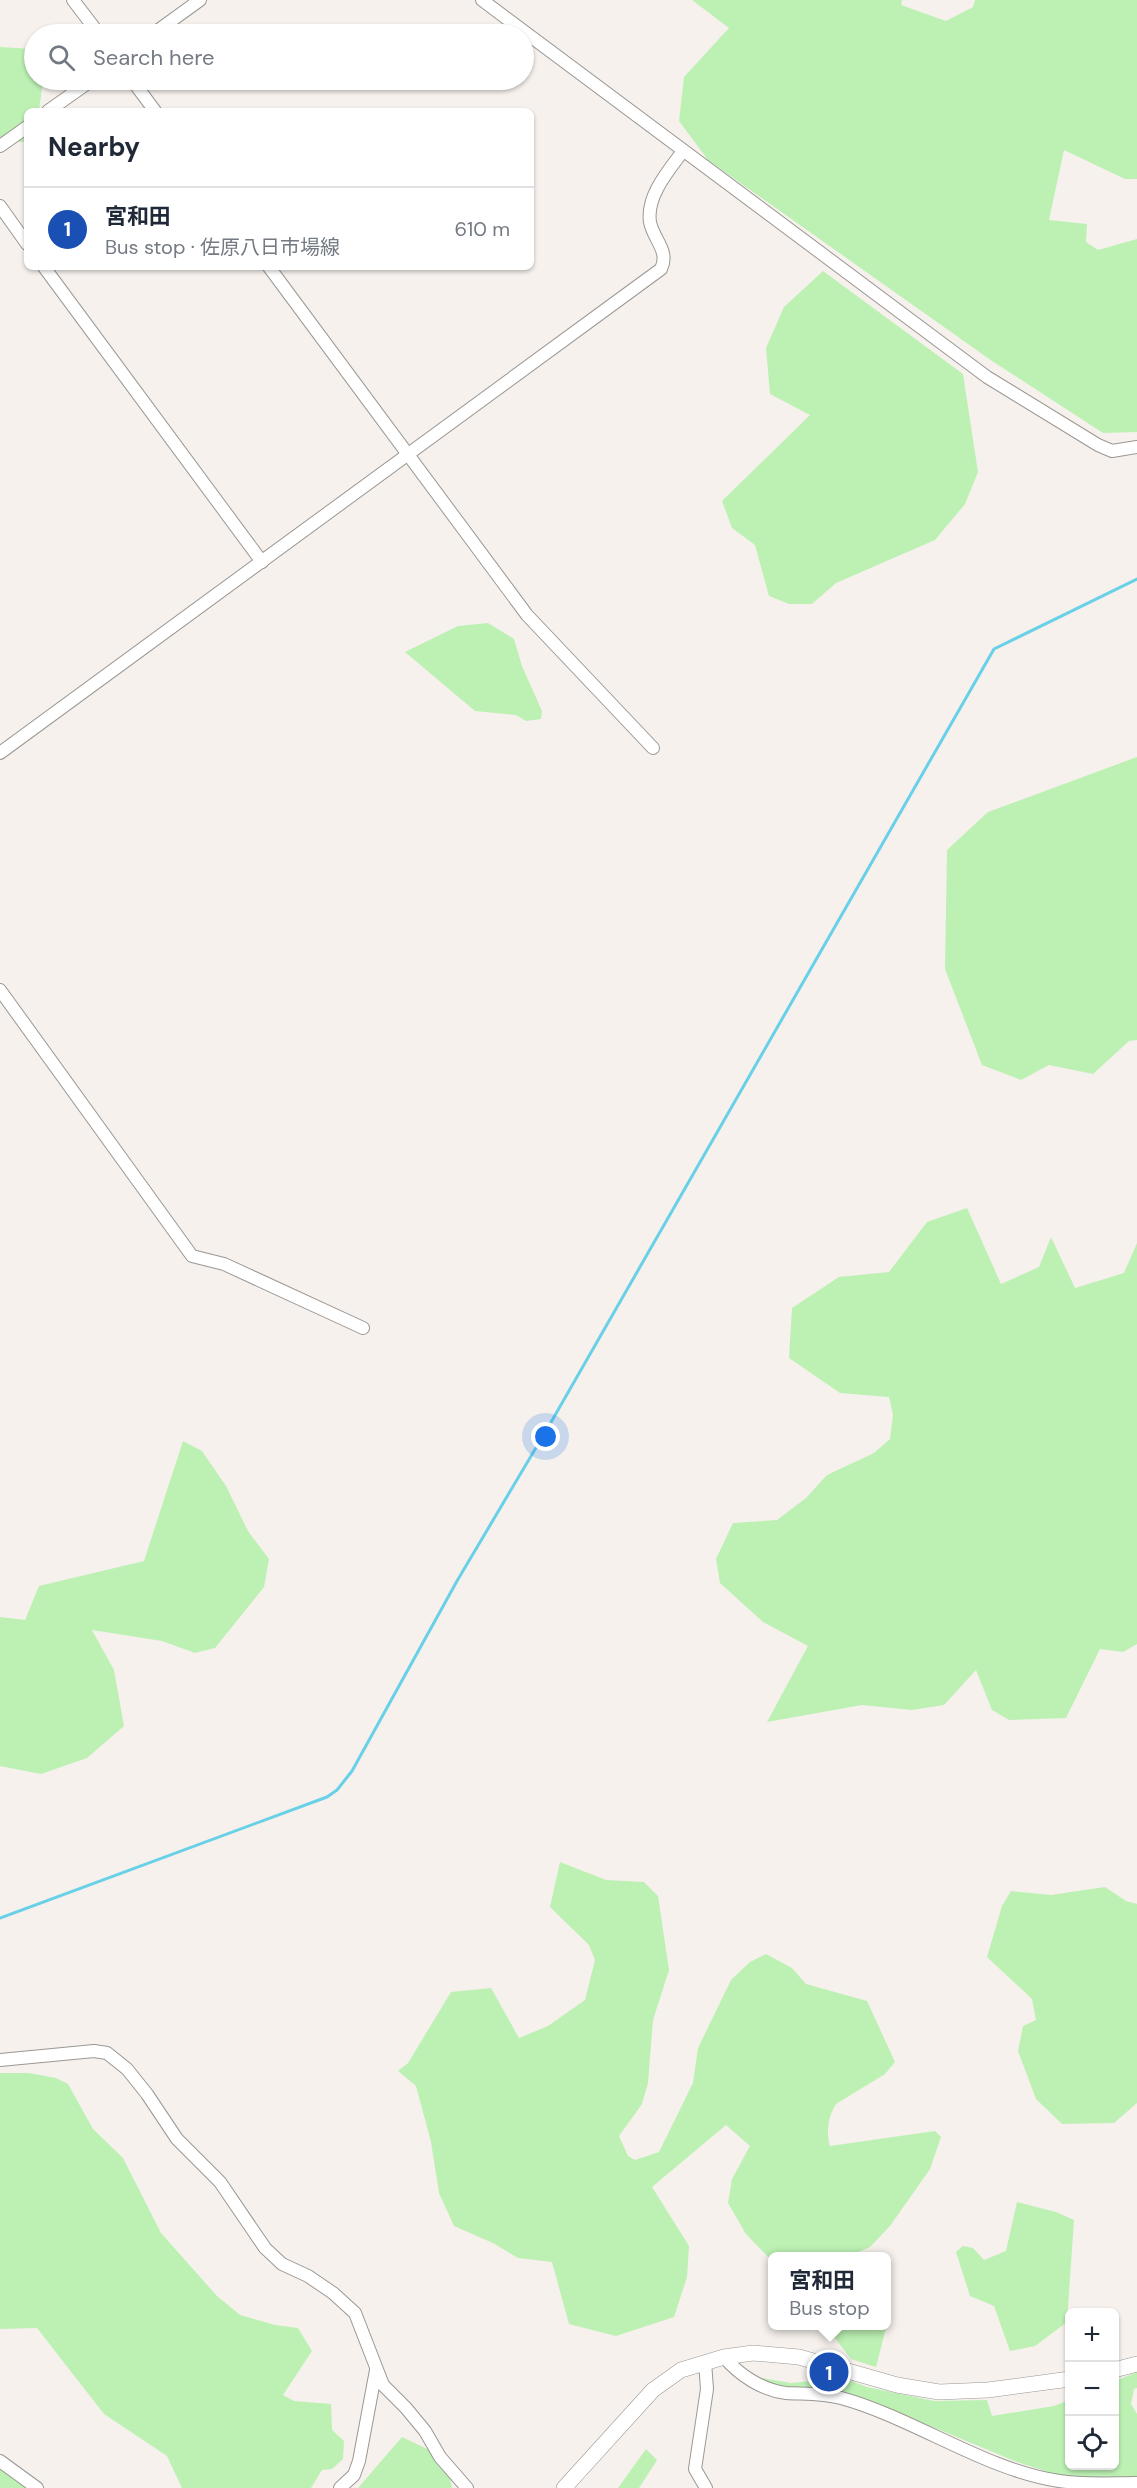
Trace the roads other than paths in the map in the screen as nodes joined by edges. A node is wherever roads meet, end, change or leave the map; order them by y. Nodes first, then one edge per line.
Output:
1 (73, 0) edge
2 (200, 0) edge
3 (483, 0) edge
4 (91, 24) edge
5 (167, 24) edge
6 (515, 24) edge
7 (534, 39) edge
8 (78, 90) edge
9 (139, 90) edge
10 (52, 108) edge
11 (153, 108) edge
12 (24, 129) edge
13 (0, 146) edge
14 (683, 152) junction
15 (0, 206) edge
16 (24, 240) edge
17 (46, 270) edge
18 (271, 270) edge
19 (1137, 447) edge
20 (407, 456) junction
21 (262, 562) junction
22 (653, 748) dead end
23 (0, 753) edge
24 (0, 990) edge
25 (363, 1328) dead end
26 (0, 2060) edge
27 (724, 2357) junction
28 (705, 2362) junction
29 (1137, 2364) edge
30 (1119, 2369) edge
31 (375, 2370) junction
32 (1065, 2380) edge
33 (0, 2461) edge
34 (1137, 2483) edge
35 (37, 2488) edge
36 (340, 2488) edge
37 (467, 2488) edge
38 (564, 2488) edge
39 (706, 2488) edge

1 - 4 street
2 - 5 street
3 - 6 street
7 - 14 street
8 - 10 street
9 - 11 street
12 - 13 street
14 - 19 street
14 - 20 street
15 - 16 street
17 - 21 street
18 - 20 street
20 - 21 street
20 - 22 street
21 - 23 street
24 - 25 street
26 - 31 street
27 - 28 main road
27 - 32 main road
27 - 34 street
28 - 38 main road
28 - 39 street
29 - 30 main road
31 - 36 street
31 - 37 street
33 - 35 street

